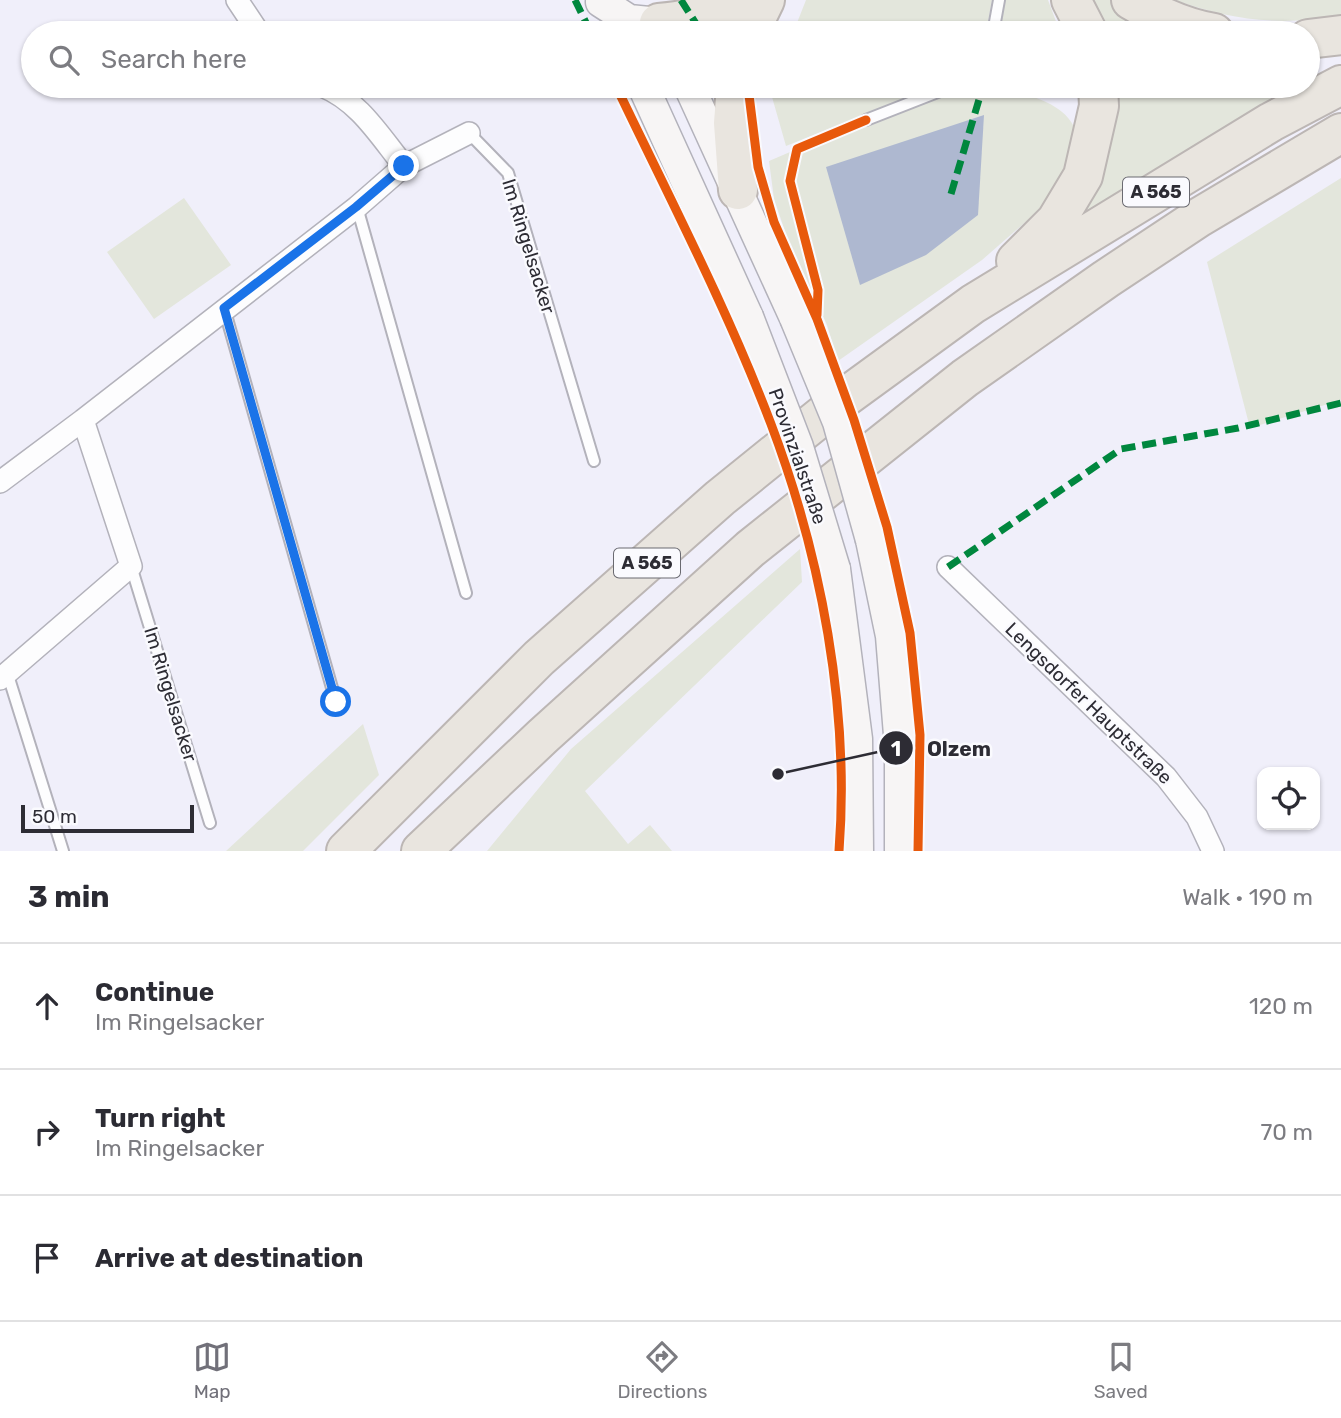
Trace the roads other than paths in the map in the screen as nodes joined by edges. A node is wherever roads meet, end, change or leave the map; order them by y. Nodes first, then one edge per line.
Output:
1 (236, 0) edge
2 (741, 0) edge
3 (765, 0) edge
4 (999, 0) edge
5 (1072, 0) edge
6 (1131, 0) edge
7 (601, 1) edge
8 (661, 18) edge
9 (251, 21) edge
10 (611, 21) edge
11 (755, 21) edge
12 (995, 21) edge
13 (1082, 21) edge
14 (1174, 21) edge
15 (1341, 35) edge
16 (1320, 38) edge
17 (1341, 85) edge
18 (1320, 96) edge
19 (345, 98) edge
20 (648, 98) edge
21 (695, 98) edge
22 (735, 98) edge
23 (922, 98) edge
24 (1099, 98) edge
25 (1316, 98) edge
26 (866, 120) dead end
27 (469, 133) joint
28 (1341, 133) edge
29 (404, 166) junction
30 (738, 190) junction
31 (356, 207) junction
32 (974, 304) junction
33 (224, 308) junction
34 (83, 420) junction
35 (594, 461) dead end
36 (5, 473) edge
37 (131, 566) junction
38 (948, 567) dead end
39 (466, 593) dead end
40 (4, 675) edge
41 (336, 702) dead end
42 (542, 736) junction
43 (210, 823) dead end
44 (63, 851) edge
45 (346, 851) edge
46 (421, 851) edge
47 (456, 851) edge
48 (858, 851) edge
49 (900, 851) edge
50 (1213, 851) edge

1 - 9 street
2 - 8 highway
3 - 11 highway
4 - 12 lane
5 - 13 highway
6 - 14 highway
7 - 8 main road
7 - 10 main road
15 - 16 highway
17 - 18 highway, A 565
19 - 29 street
20 - 48 main road, Provinzialstraße, bridge
21 - 30 main road
22 - 30 highway
23 - 26 lane
24 - 32 highway
25 - 32 highway, A 565
27 - 29 street, Im Ringelsacker
27 - 35 lane, Im Ringelsacker
28 - 42 highway, A 565
29 - 31 street, Im Ringelsacker
30 - 49 main road, bridge
31 - 33 street, Im Ringelsacker
31 - 39 lane
32 - 45 highway, A 565
33 - 34 street, Im Ringelsacker
33 - 41 lane
34 - 36 street
34 - 37 street, Im Ringelsacker
37 - 40 street
37 - 43 lane, Im Ringelsacker
38 - 50 street, Lengsdorfer Hauptstraße
40 - 44 lane
42 - 46 highway, A 565
42 - 47 highway

